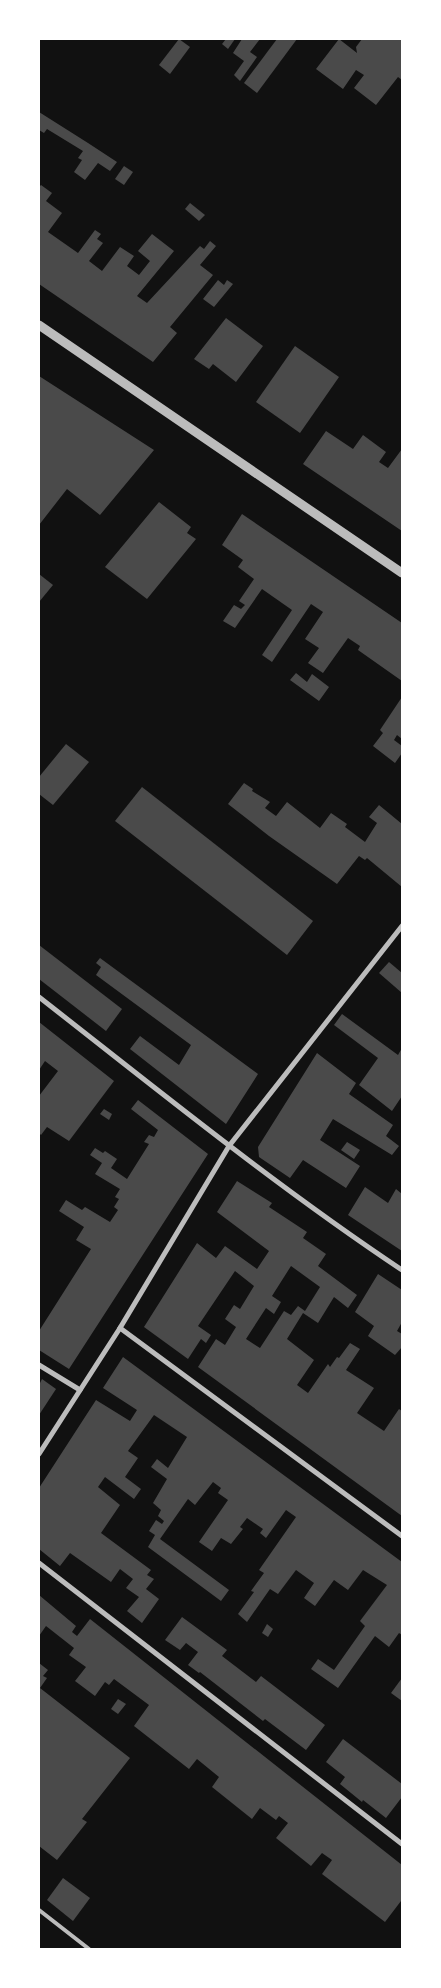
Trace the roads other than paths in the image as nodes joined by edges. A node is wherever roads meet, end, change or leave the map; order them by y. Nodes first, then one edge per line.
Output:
1 (39, 325) edge
2 (402, 573) edge
3 (402, 926) edge
4 (39, 997) edge
5 (229, 1146) junction
6 (402, 1270) edge
7 (120, 1328) junction
8 (39, 1365) edge
9 (80, 1390) junction
10 (39, 1454) edge
11 (402, 1536) edge
12 (39, 1563) edge
13 (402, 1844) edge
14 (39, 1910) edge
15 (89, 1949) edge

1 - 2 street
3 - 5 street
4 - 5 street
5 - 6 street
5 - 7 street
7 - 9 street
7 - 11 street
8 - 9 street
9 - 10 street
12 - 13 street
14 - 15 lane

